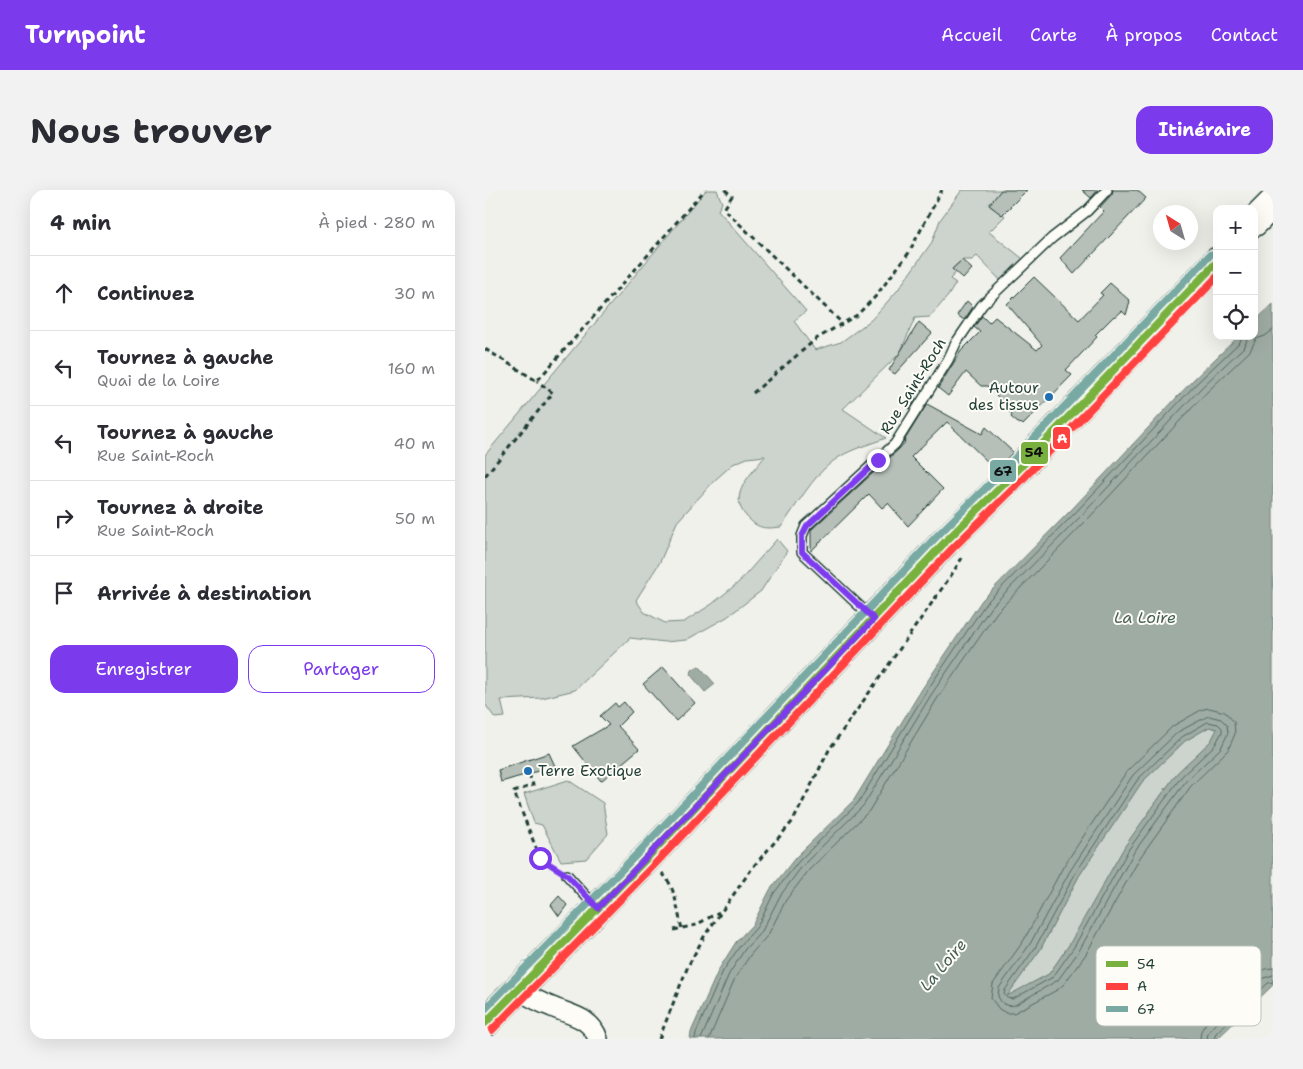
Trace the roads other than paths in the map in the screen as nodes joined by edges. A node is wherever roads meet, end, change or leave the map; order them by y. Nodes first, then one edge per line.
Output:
1 (1107, 190) edge
2 (1273, 203) edge
3 (1258, 218) edge
4 (1213, 266) edge
5 (874, 619) junction
6 (567, 875) road end
7 (598, 908) junction
8 (517, 989) junction
9 (485, 1023) edge
10 (598, 1039) edge

1 - 5 lane, Rue Saint-Roch
2 - 3 main road
4 - 5 main road
5 - 7 main road
6 - 7 lane
7 - 8 main road
8 - 9 main road
8 - 10 street

